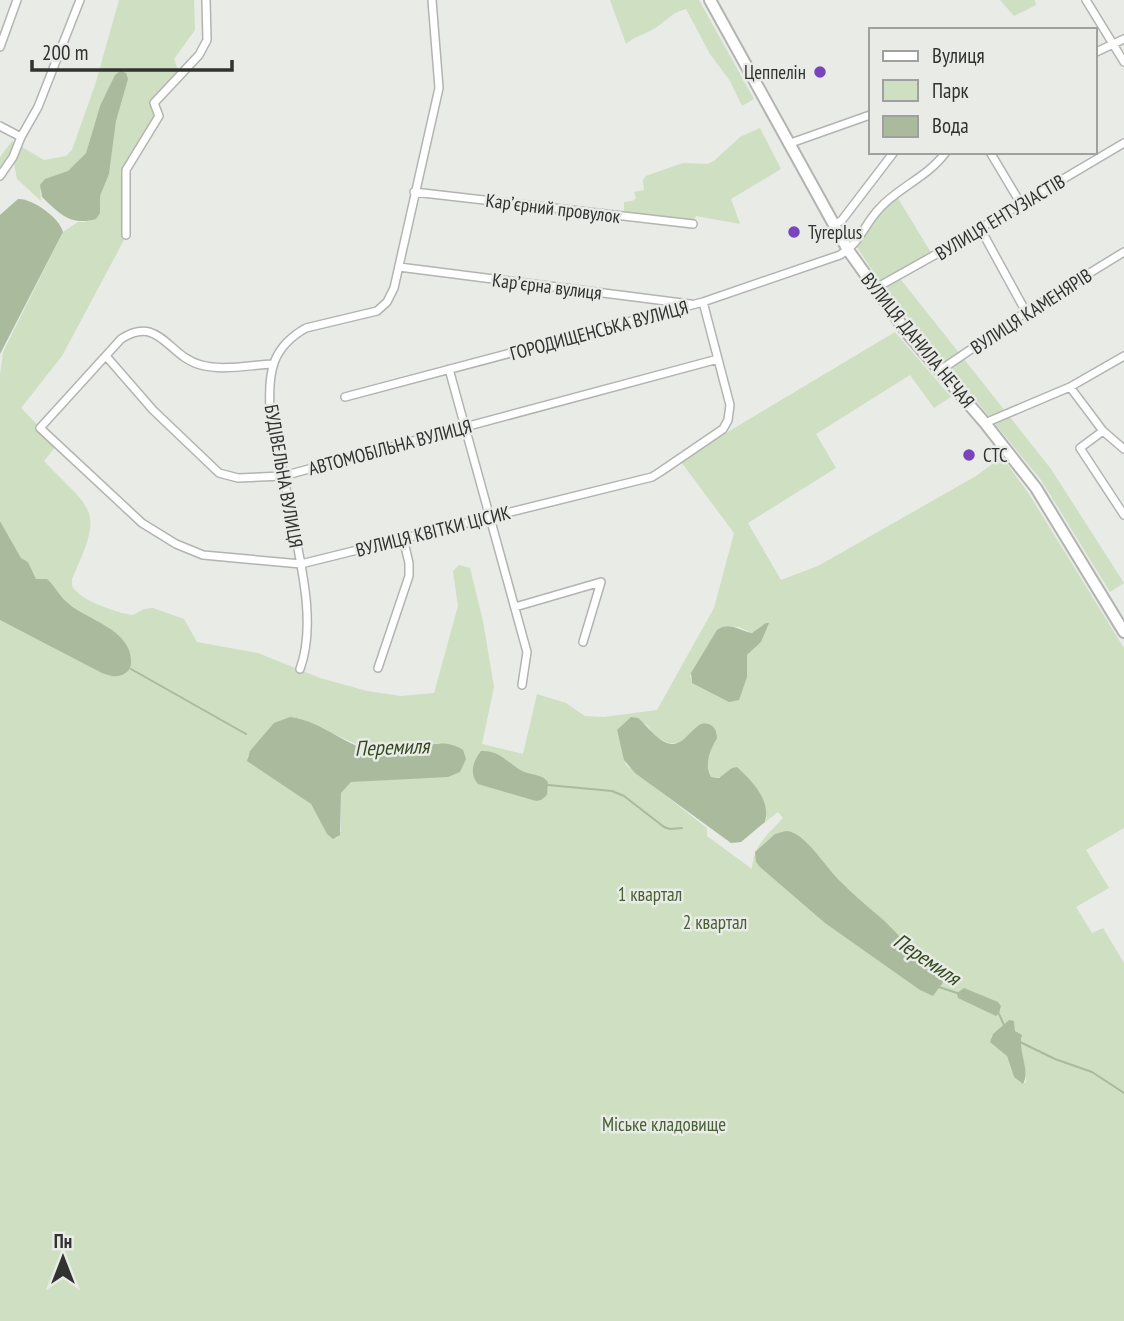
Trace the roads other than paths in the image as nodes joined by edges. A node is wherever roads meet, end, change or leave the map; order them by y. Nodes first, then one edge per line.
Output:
1 (17, 0) edge
2 (80, 0) edge
3 (206, 0) edge
4 (432, 0) edge
5 (710, 0) edge
6 (1086, 0) edge
7 (1124, 39) edge
8 (1114, 42) junction
9 (0, 47) edge
10 (1096, 53) edge
11 (1124, 62) edge
12 (869, 115) edge
13 (0, 126) edge
14 (21, 137) junction
15 (1124, 142) edge
16 (788, 144) junction
17 (892, 154) edge
18 (944, 154) edge
19 (991, 154) edge
20 (0, 176) edge
21 (414, 192) junction
22 (1021, 204) junction
23 (693, 224) dead end
24 (834, 225) junction
25 (980, 228) junction
26 (126, 235) dead end
27 (848, 250) junction
28 (1124, 252) edge
29 (399, 268) junction
30 (874, 289) junction
31 (699, 303) junction
32 (1026, 312) junction
33 (106, 356) junction
34 (1124, 356) edge
35 (718, 359) junction
36 (272, 364) junction
37 (449, 369) junction
38 (939, 371) junction
39 (1070, 387) junction
40 (345, 397) dead end
41 (985, 423) junction
42 (465, 427) junction
43 (1103, 431) junction
44 (1124, 449) edge
45 (283, 476) junction
46 (1124, 515) edge
47 (490, 517) junction
48 (403, 538) junction
49 (301, 564) junction
50 (515, 607) junction
51 (1124, 632) edge
52 (583, 642) dead end
53 (378, 668) dead end
54 (300, 669) dead end
55 (522, 685) dead end

1 - 9 street
2 - 14 street
3 - 26 street
4 - 21 street
5 - 16 main road, ВУЛИЦЯ ДАНИЛА НЕЧАЯ
6 - 8 street
7 - 8 street
8 - 10 street
8 - 11 street
12 - 16 street
13 - 14 street
14 - 20 street
15 - 22 street, ВУЛИЦЯ ЕНТУЗІАСТІВ
16 - 24 main road, ВУЛИЦЯ ДАНИЛА НЕЧАЯ
17 - 24 street
18 - 27 street
19 - 22 street
21 - 23 street, Карʼєрний провулок
21 - 29 street
22 - 25 street, ВУЛИЦЯ ЕНТУЗІАСТІВ
24 - 27 main road, ВУЛИЦЯ ДАНИЛА НЕЧАЯ
25 - 30 street, ВУЛИЦЯ ЕНТУЗІАСТІВ
25 - 32 street
27 - 30 main road, ВУЛИЦЯ ДАНИЛА НЕЧАЯ
27 - 31 street, ГОРОДИЩЕНСЬКА ВУЛИЦЯ
28 - 32 street, ВУЛИЦЯ КАМЕНЯРІВ
29 - 31 street, Карʼєрна вулиця
29 - 36 street
30 - 38 main road, ВУЛИЦЯ ДАНИЛА НЕЧАЯ
31 - 35 street, ВУЛИЦЯ КВІТКИ ЦІСИК
31 - 37 street, ГОРОДИЩЕНСЬКА ВУЛИЦЯ
32 - 38 street, ВУЛИЦЯ КАМЕНЯРІВ
33 - 36 street
33 - 45 street, АВТОМОБІЛЬНА ВУЛИЦЯ
33 - 49 street, ВУЛИЦЯ КВІТКИ ЦІСИК
34 - 39 street
35 - 42 street, АВТОМОБІЛЬНА ВУЛИЦЯ
35 - 47 street, ВУЛИЦЯ КВІТКИ ЦІСИК
36 - 45 street, БУДІВЕЛЬНА ВУЛИЦЯ
37 - 40 street, ГОРОДИЩЕНСЬКА ВУЛИЦЯ
37 - 42 street
38 - 41 main road, ВУЛИЦЯ ДАНИЛА НЕЧАЯ
39 - 41 street
39 - 43 street
41 - 51 main road, ВУЛИЦЯ ДАНИЛА НЕЧАЯ
42 - 45 street, АВТОМОБІЛЬНА ВУЛИЦЯ
42 - 47 street
43 - 44 street
43 - 46 street
45 - 49 street, БУДІВЕЛЬНА ВУЛИЦЯ
47 - 48 street, ВУЛИЦЯ КВІТКИ ЦІСИК
47 - 50 street
48 - 49 street, ВУЛИЦЯ КВІТКИ ЦІСИК
48 - 53 street
49 - 54 street, БУДІВЕЛЬНА ВУЛИЦЯ
50 - 52 street
50 - 55 street

